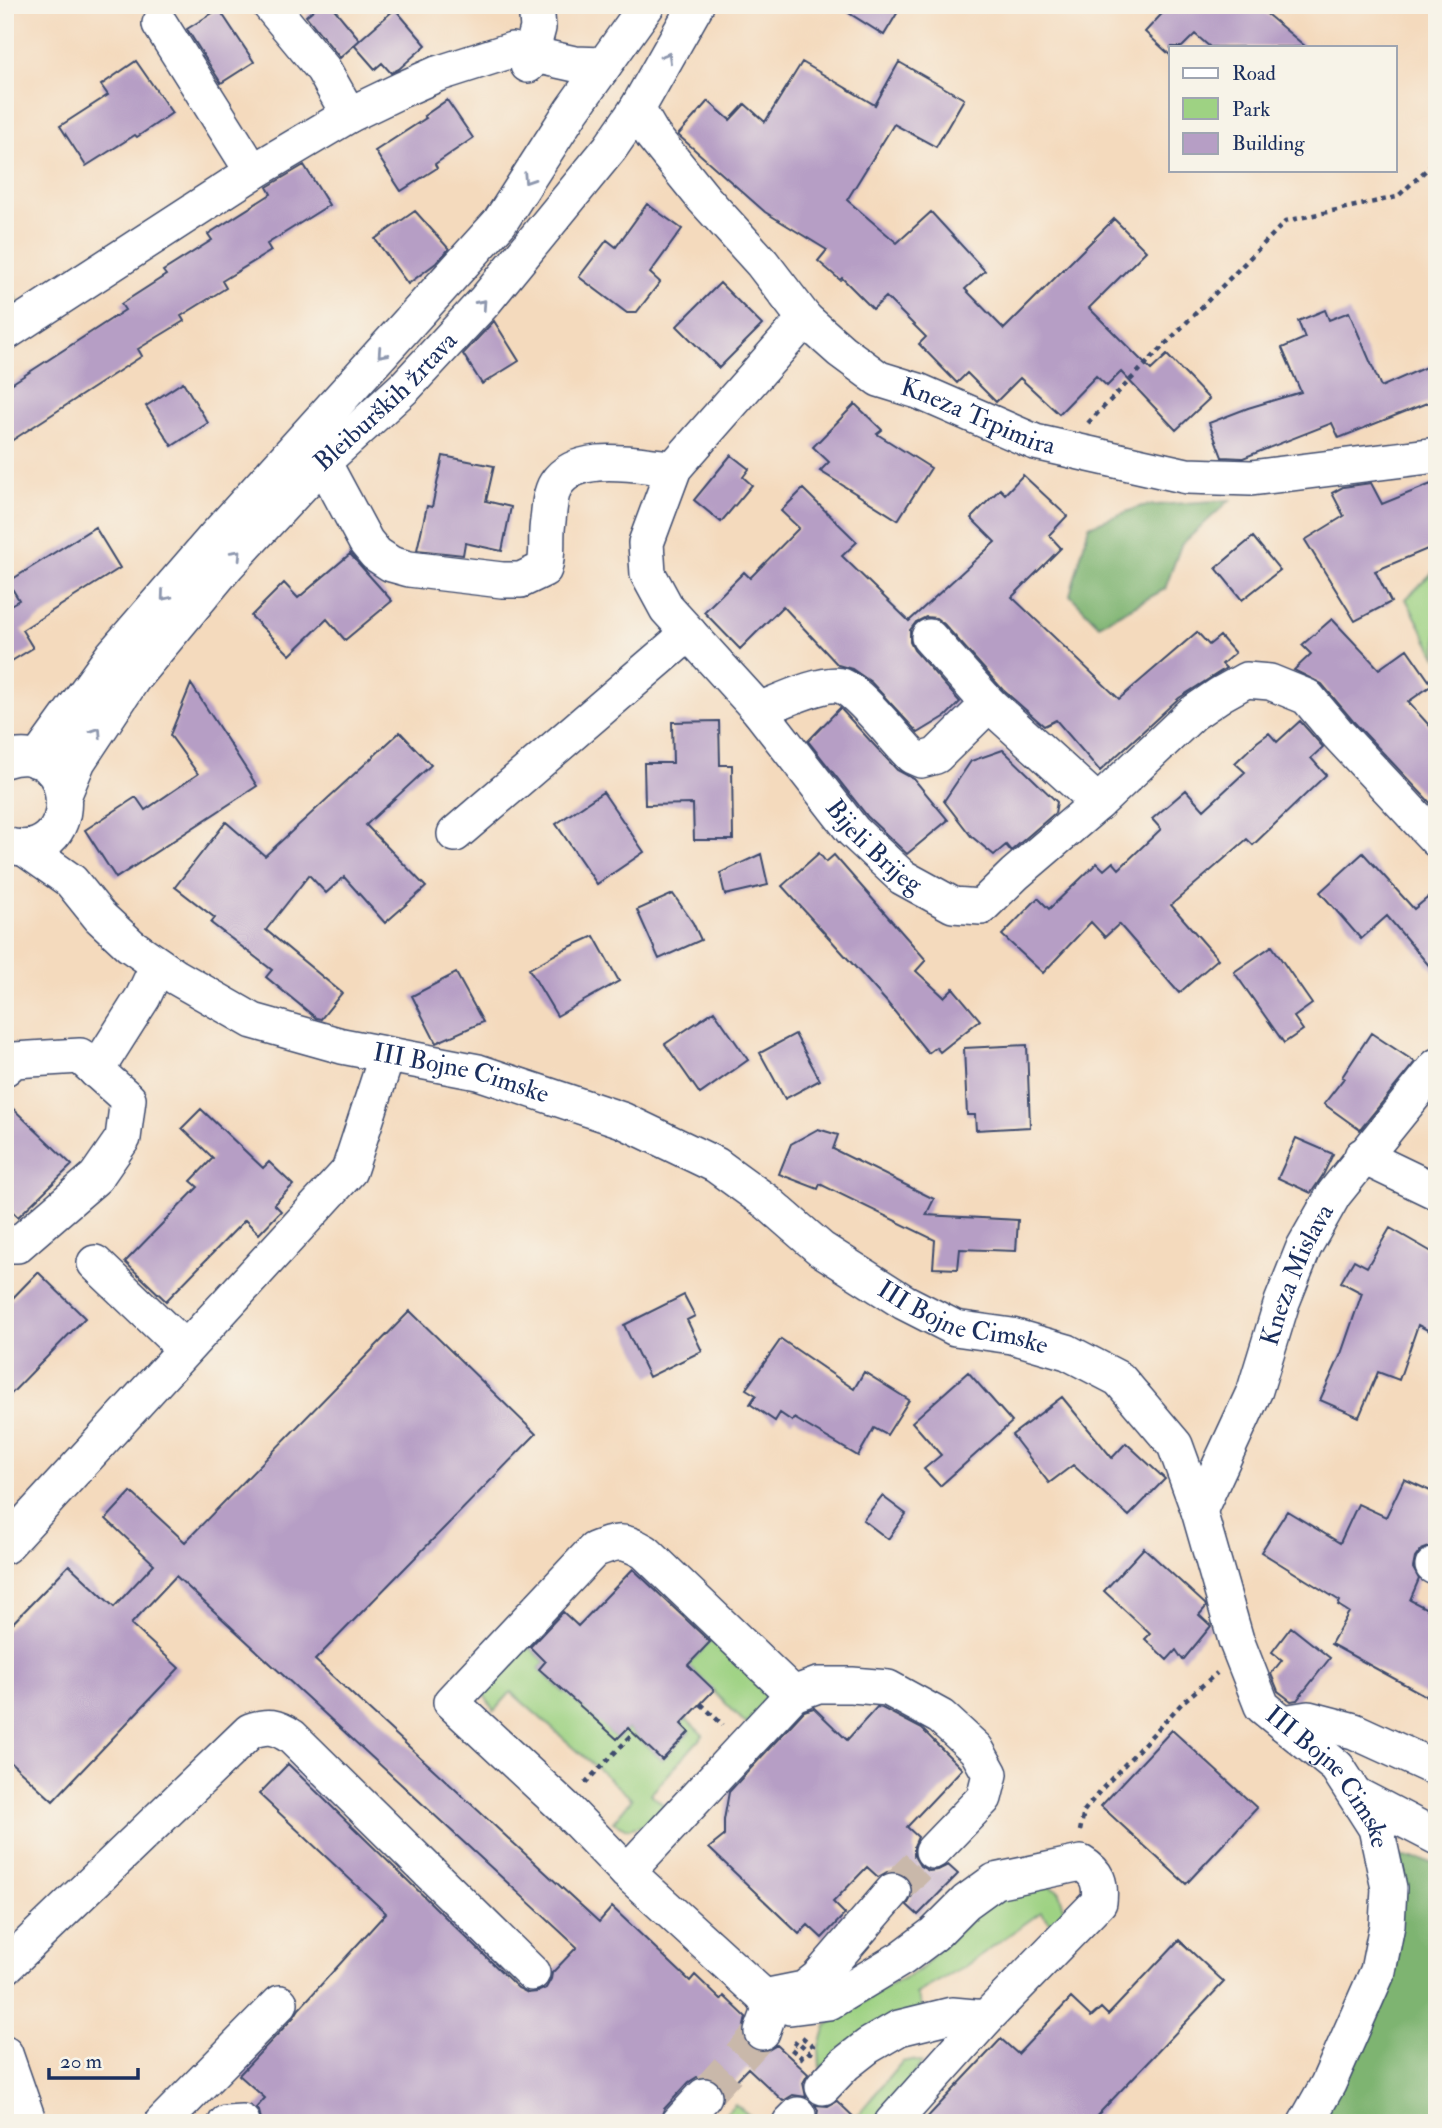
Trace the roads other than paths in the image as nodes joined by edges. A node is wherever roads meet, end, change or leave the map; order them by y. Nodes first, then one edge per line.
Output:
1 (270, 5) edge
2 (536, 5) edge
3 (647, 5) edge
4 (696, 5) edge
5 (160, 24) dead end
6 (530, 59) junction
7 (604, 65) junction
8 (637, 109) junction
9 (349, 115) junction
10 (559, 130) junction
11 (253, 172) junction
12 (805, 320) junction
13 (5, 333) edge
14 (1437, 455) edge
15 (323, 463) junction
16 (674, 468) junction
17 (689, 633) junction
18 (929, 637) dead end
19 (989, 704) junction
20 (759, 710) junction
21 (14, 759) edge
22 (65, 792) junction
23 (1098, 803) junction
24 (55, 831) junction
25 (455, 834) dead end
26 (1437, 840) edge
27 (14, 846) edge
28 (71, 881) junction
29 (158, 965) junction
30 (387, 1055) junction
31 (1437, 1066) edge
32 (5, 1068) edge
33 (96, 1071) junction
34 (1362, 1156) junction
35 (1437, 1192) edge
36 (5, 1245) edge
37 (95, 1264) dead end
38 (185, 1349) junction
39 (1199, 1511) junction
40 (5, 1546) edge
41 (793, 1694) junction
42 (1283, 1723) junction
43 (1437, 1769) edge
44 (1354, 1794) junction
45 (1437, 1837) edge
46 (933, 1851) tunnel mouth
47 (628, 1872) junction
48 (893, 1891) tunnel mouth
49 (5, 1967) edge
50 (532, 1973) dead end
51 (280, 2004) dead end
52 (771, 2015) junction
53 (986, 2018) junction
54 (5, 2054) edge
55 (823, 2087) dead end
56 (704, 2095) tunnel mouth
57 (242, 2122) edge
58 (29, 2123) edge
59 (162, 2123) edge
60 (226, 2123) edge
61 (679, 2123) edge
62 (892, 2123) edge
63 (1306, 2123) edge

1 - 9 street
2 - 6 street
3 - 7 street, Bleiburških žrtava
8 -> 4 street, Bleiburških žrtava
5 - 11 street
6 - 7 street
6 - 9 street
6 - 10 street
7 - 10 street, Bleiburških žrtava
8 - 12 street, Kneza Trpimira
15 -> 8 street, Bleiburških žrtava
9 - 11 street
10 -> 21 street, Bleiburških žrtava
11 - 13 street
12 - 14 street, Kneza Trpimira
12 - 16 street, Bijeli Brijeg
15 - 16 street
22 -> 15 street, Bleiburških žrtava
16 - 17 street, Bijeli Brijeg
17 - 20 street, Bijeli Brijeg
17 - 25 street
18 - 19 street
19 - 20 street
19 - 23 street
20 - 23 street, Bijeli Brijeg
21 - 22 street
22 - 24 street, Bleiburških žrtava
23 - 26 street, Bijeli Brijeg
24 - 27 street
24 - 28 street, III Bojne Cimske
27 - 28 street, III Bojne Cimske
28 - 29 street, III Bojne Cimske
29 - 30 street, III Bojne Cimske
29 - 33 street
30 - 38 street
30 - 39 street, III Bojne Cimske
31 - 34 street, Kneza Mislava
32 - 33 street
33 - 36 street
34 - 35 street
34 - 39 street, Kneza Mislava
37 - 38 street
38 - 40 street
39 - 42 street, III Bojne Cimske
41 - 46 street
41 - 47 street
41 - 47 street
42 - 43 street
42 - 44 street, III Bojne Cimske
44 - 45 street
44 - 63 street, III Bojne Cimske
47 - 52 street
48 - 52 street
49 - 50 street
51 - 59 street
52 - 53 street
53 - 55 street
53 - 62 street
54 - 58 street
56 - 61 street
57 - 60 street

